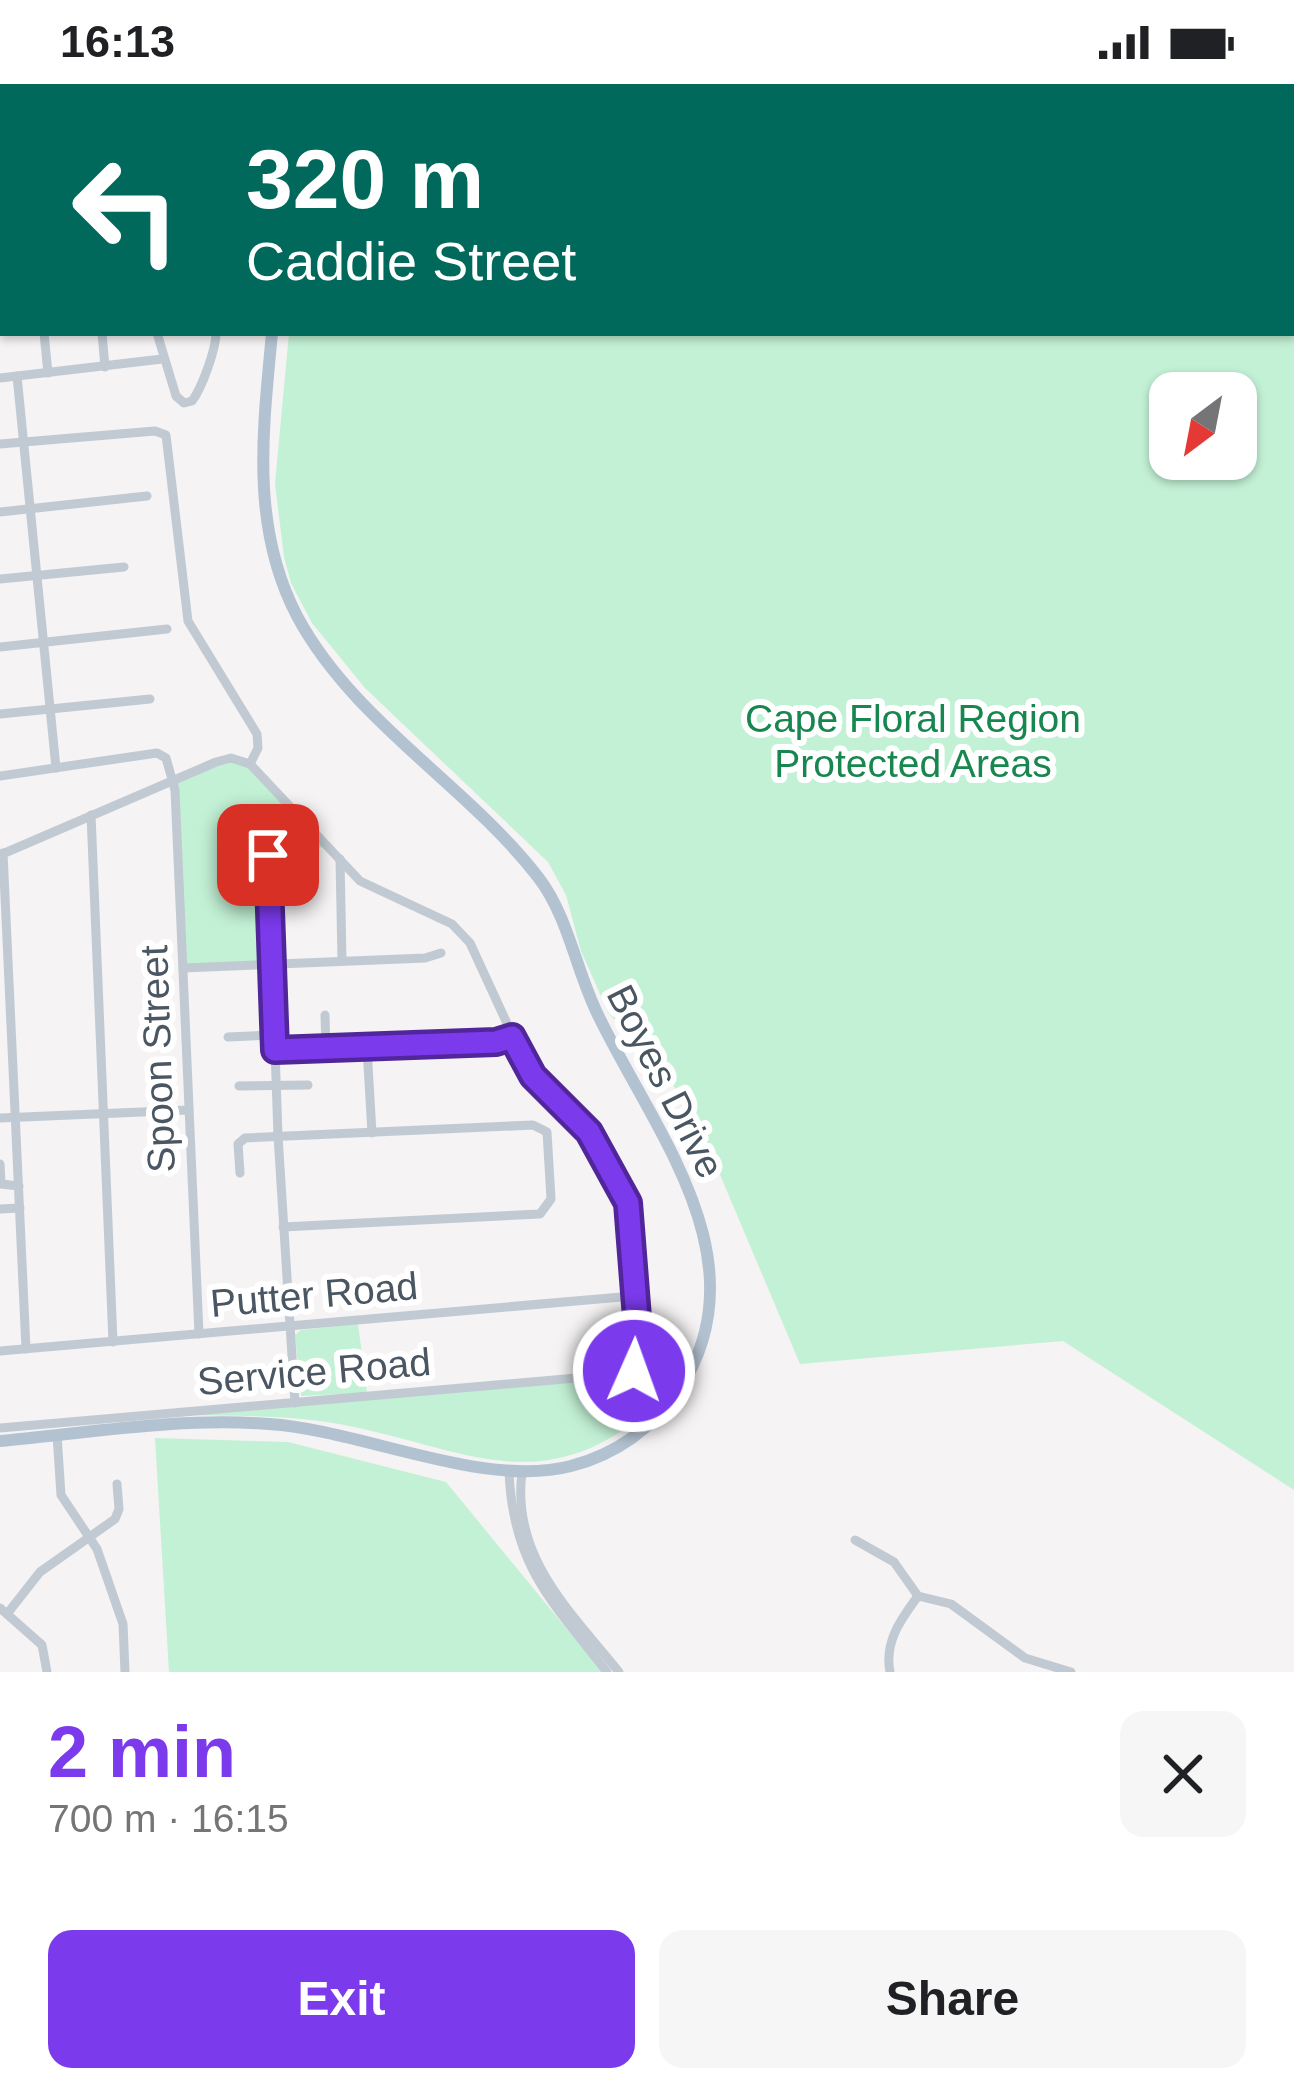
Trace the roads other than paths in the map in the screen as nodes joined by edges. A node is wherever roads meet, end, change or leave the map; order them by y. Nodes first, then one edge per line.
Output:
1 (44, 336) edge
2 (102, 336) edge
3 (158, 336) edge
4 (216, 336) edge
5 (272, 336) edge
6 (162, 359) junction
7 (105, 368) junction
8 (48, 373) junction
9 (17, 376) junction
10 (0, 378) edge
11 (24, 442) junction
12 (0, 444) edge
13 (147, 496) dead end
14 (31, 508) junction
15 (0, 512) edge
16 (124, 567) dead end
17 (37, 576) junction
18 (0, 579) edge
19 (167, 629) dead end
20 (44, 642) junction
21 (0, 646) edge
22 (150, 699) dead end
23 (51, 710) junction
24 (0, 714) edge
25 (250, 764) junction
26 (56, 768) junction
27 (0, 776) edge
28 (172, 781) junction
29 (91, 815) junction
30 (267, 818) dead end
31 (2, 854) edge
32 (340, 859) junction
33 (441, 953) dead end
34 (342, 961) junction
35 (272, 964) junction
36 (183, 968) junction
37 (325, 1015) dead end
38 (6, 1027) edge
39 (274, 1035) junction
40 (228, 1037) dead end
41 (512, 1037) junction
42 (367, 1048) junction
43 (326, 1049) junction
44 (275, 1050) junction
45 (5, 1052) edge
46 (276, 1085) junction
47 (308, 1085) dead end
48 (238, 1086) dead end
49 (189, 1110) junction
50 (103, 1114) junction
51 (7, 1118) edge
52 (372, 1133) junction
53 (278, 1136) junction
54 (0, 1164) edge
55 (240, 1173) dead end
56 (13, 1186) junction
57 (20, 1208) junction
58 (0, 1209) edge
59 (283, 1226) junction
60 (633, 1296) junction
61 (289, 1327) junction
62 (199, 1334) junction
63 (113, 1342) junction
64 (26, 1349) junction
65 (0, 1351) edge
66 (295, 1403) junction
67 (0, 1428) edge
68 (57, 1436) junction
69 (0, 1441) edge
70 (515, 1472) junction
71 (116, 1484) dead end
72 (91, 1536) junction
73 (855, 1540) dead end
74 (918, 1596) junction
75 (4, 1611) edge
76 (47, 1672) edge
77 (125, 1672) edge
78 (607, 1672) edge
79 (619, 1672) edge
80 (890, 1672) edge
81 (1071, 1672) edge

1 - 8 street
2 - 7 street
3 - 6 street
4 - 6 street
5 - 70 main road, Boyes Drive
6 - 7 street
7 - 8 street
8 - 9 street
9 - 10 street
9 - 11 street
11 - 12 street
11 - 14 street
11 - 25 street
13 - 14 street
14 - 15 street
14 - 17 street
16 - 17 street
17 - 18 street
17 - 20 street
19 - 20 street
20 - 21 street
20 - 23 street
22 - 23 street
23 - 24 street
23 - 26 street
25 - 28 street
25 - 32 street
26 - 27 street
26 - 28 street
28 - 29 street
28 - 36 street, Spoon Street
29 - 31 street
29 - 50 street
30 - 35 street
31 - 38 street
32 - 34 street
32 - 41 street
33 - 34 street
34 - 35 street
35 - 36 street
35 - 39 street
36 - 49 street, Spoon Street
37 - 43 street
38 - 45 street
39 - 40 street
39 - 44 street
41 - 42 street
41 - 60 street
42 - 43 street
42 - 52 street
43 - 44 street
44 - 46 street
45 - 51 street
46 - 47 street
46 - 48 street
46 - 53 street
49 - 50 street
49 - 62 street, Spoon Street
50 - 51 street
50 - 63 street
51 - 56 street
52 - 53 street
52 - 59 street
53 - 55 street
53 - 59 street
54 - 56 street
56 - 57 street
57 - 58 street
57 - 64 street
59 - 61 street
60 - 61 street, Putter Road
60 - 66 street, Service Road
61 - 62 street, Putter Road
61 - 66 street
62 - 63 street, Putter Road
63 - 64 street, Putter Road
64 - 65 street, Putter Road
66 - 67 street, Service Road
68 - 69 main road, Boyes Drive
68 - 70 main road, Boyes Drive
68 - 72 street
70 - 78 street
70 - 79 street
71 - 72 street
72 - 75 street
72 - 77 street
73 - 74 street
74 - 80 street
74 - 81 street
75 - 76 street

